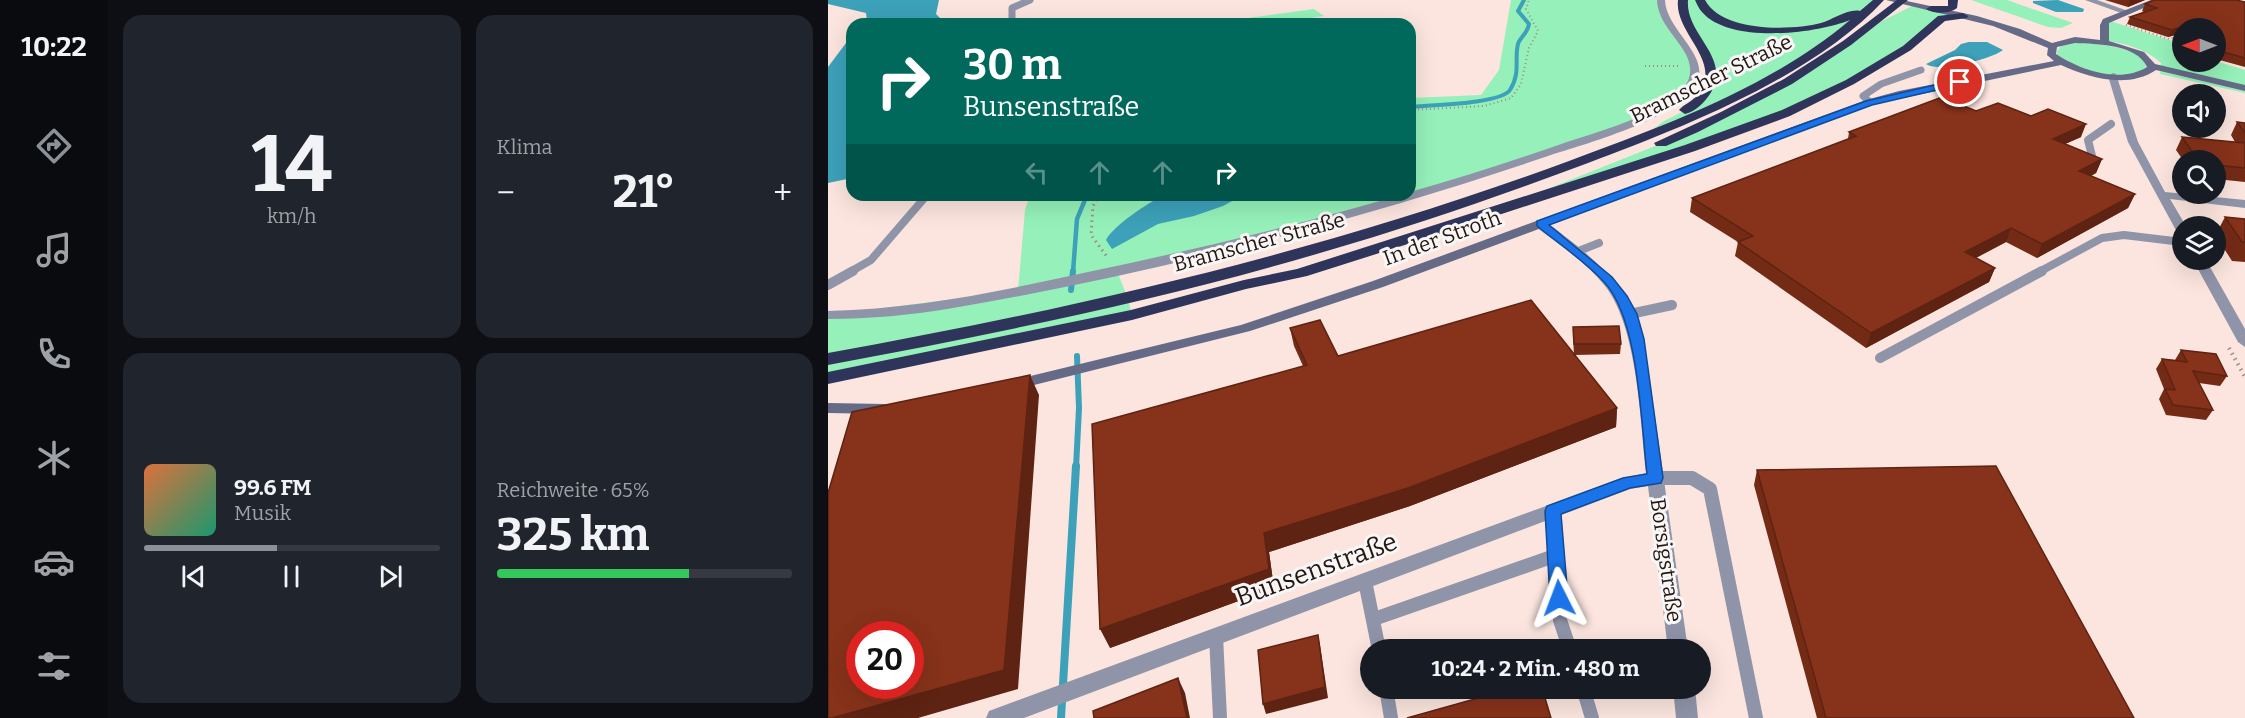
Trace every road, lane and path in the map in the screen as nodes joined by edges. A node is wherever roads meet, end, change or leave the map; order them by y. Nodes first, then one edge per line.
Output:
1 (1030, 0) edge
2 (1529, 0) edge
3 (1661, 0) edge
4 (1683, 0) edge
5 (1700, 0) edge
6 (1879, 0) edge
7 (1890, 0) edge
8 (1903, 0) edge
9 (1910, 0) edge
10 (2089, 0) edge
11 (2158, 0) edge
12 (1951, 4) edge
13 (1929, 7) junction
14 (2127, 12) junction
15 (1964, 16) junction
16 (1012, 18) edge
17 (2109, 20) junction
18 (2172, 38) edge
19 (2065, 42) junction
20 (2105, 43) junction
21 (2053, 47) junction
22 (2061, 62) junction
23 (1645, 66) dead end
24 (1694, 66) junction
25 (2152, 66) junction
26 (1921, 70) dead end
27 (2113, 76) junction
28 (2245, 88) edge
29 (1870, 102) junction
30 (1416, 110) edge
31 (2111, 124) dead end
32 (1640, 139) junction
33 (2092, 156) edge
34 (1416, 194) edge
35 (2162, 195) junction
36 (922, 201) edge
37 (1096, 201) edge
38 (1392, 201) edge
39 (2243, 207) edge
40 (2174, 216) edge
41 (1473, 219) junction
42 (1540, 224) junction
43 (2172, 241) edge
44 (1599, 243) dead end
45 (1576, 252) junction
46 (2205, 270) edge
47 (1117, 271) junction
48 (828, 285) edge
49 (1672, 305) dead end
50 (1630, 314) junction
51 (828, 315) edge
52 (2245, 342) edge
53 (1880, 358) dead end
54 (828, 359) edge
55 (828, 378) edge
56 (997, 389) edge
57 (896, 407) edge
58 (828, 408) edge
59 (1656, 478) junction
60 (1553, 511) junction
61 (1557, 555) junction
62 (1365, 581) junction
63 (1374, 619) junction
64 (1216, 636) junction
65 (1377, 639) edge
66 (1566, 639) edge
67 (1677, 639) edge
68 (1388, 699) edge
69 (1587, 699) edge
70 (1685, 699) edge
71 (997, 718) edge
72 (1220, 718) edge
73 (1391, 718) edge
74 (1593, 718) edge
75 (1688, 718) edge
76 (1756, 718) edge

1 - 16 lane
2 - 30 path
3 - 24 street
4 - 32 highway
5 - 6 highway
6 - 32 highway, Bramscher Straße
7 - 13 street
8 - 41 highway
9 - 13 street
10 - 14 street
11 - 14 street
12 - 13 highway
12 - 19 street
13 - 15 street
14 - 17 street
15 - 21 street
15 - 41 highway
17 - 18 path
17 - 20 street
19 - 20 street
19 - 21 street
20 - 25 street
21 - 22 street
22 - 27 street
22 - 29 street, In der Stroth
23 - 24 path
24 - 34 street
25 - 27 street
25 - 28 street
26 - 29 lane
27 - 35 street
29 - 42 street, In der Stroth
31 - 33 lane
32 - 54 highway, Bramscher Straße
35 - 39 street
35 - 40 street
36 - 48 lane
37 - 47 path
38 - 47 street
41 - 55 highway
42 - 45 street, Borsigstraße
42 - 56 street, In der Stroth
43 - 53 lane
44 - 45 lane
45 - 50 street, Borsigstraße
46 - 52 street
47 - 51 street
49 - 50 lane
50 - 59 street, Borsigstraße
57 - 58 street
59 - 60 street, Bunsenstraße
59 - 67 street, Borsigstraße
59 - 76 lane
60 - 61 lane
60 - 62 street, Bunsenstraße
61 - 63 lane
61 - 66 lane
62 - 63 lane
62 - 64 street, Bunsenstraße
63 - 65 lane
64 - 71 street, Bunsenstraße
64 - 72 lane
68 - 73 lane
69 - 74 lane
70 - 75 street

